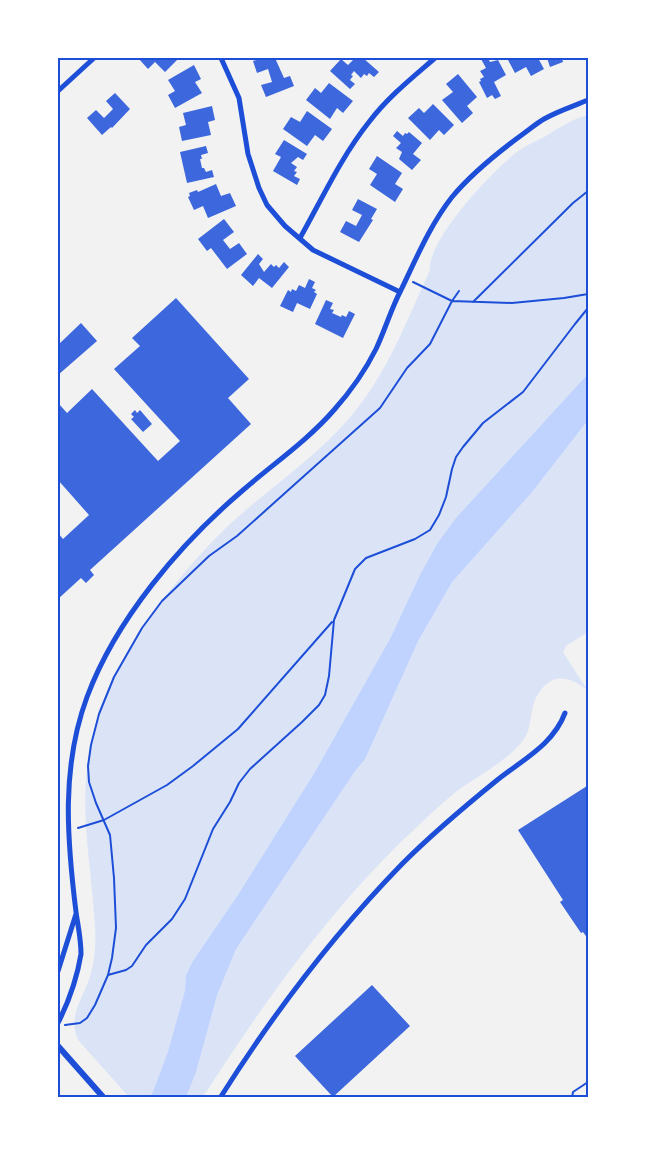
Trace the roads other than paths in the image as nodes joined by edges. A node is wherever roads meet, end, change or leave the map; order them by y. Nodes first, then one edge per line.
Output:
1 (94, 58) edge
2 (221, 58) edge
3 (435, 58) edge
4 (58, 91) edge
5 (588, 100) edge
6 (300, 238) junction
7 (400, 292) junction
8 (566, 713) dead end
9 (76, 913) junction
10 (58, 971) edge
11 (58, 1023) edge
12 (58, 1046) edge
13 (104, 1098) edge
14 (220, 1098) edge

1 - 4 street
2 - 6 street
3 - 6 street
5 - 7 street
6 - 7 street
7 - 9 street
8 - 14 street
9 - 10 street
9 - 11 street
12 - 13 street

